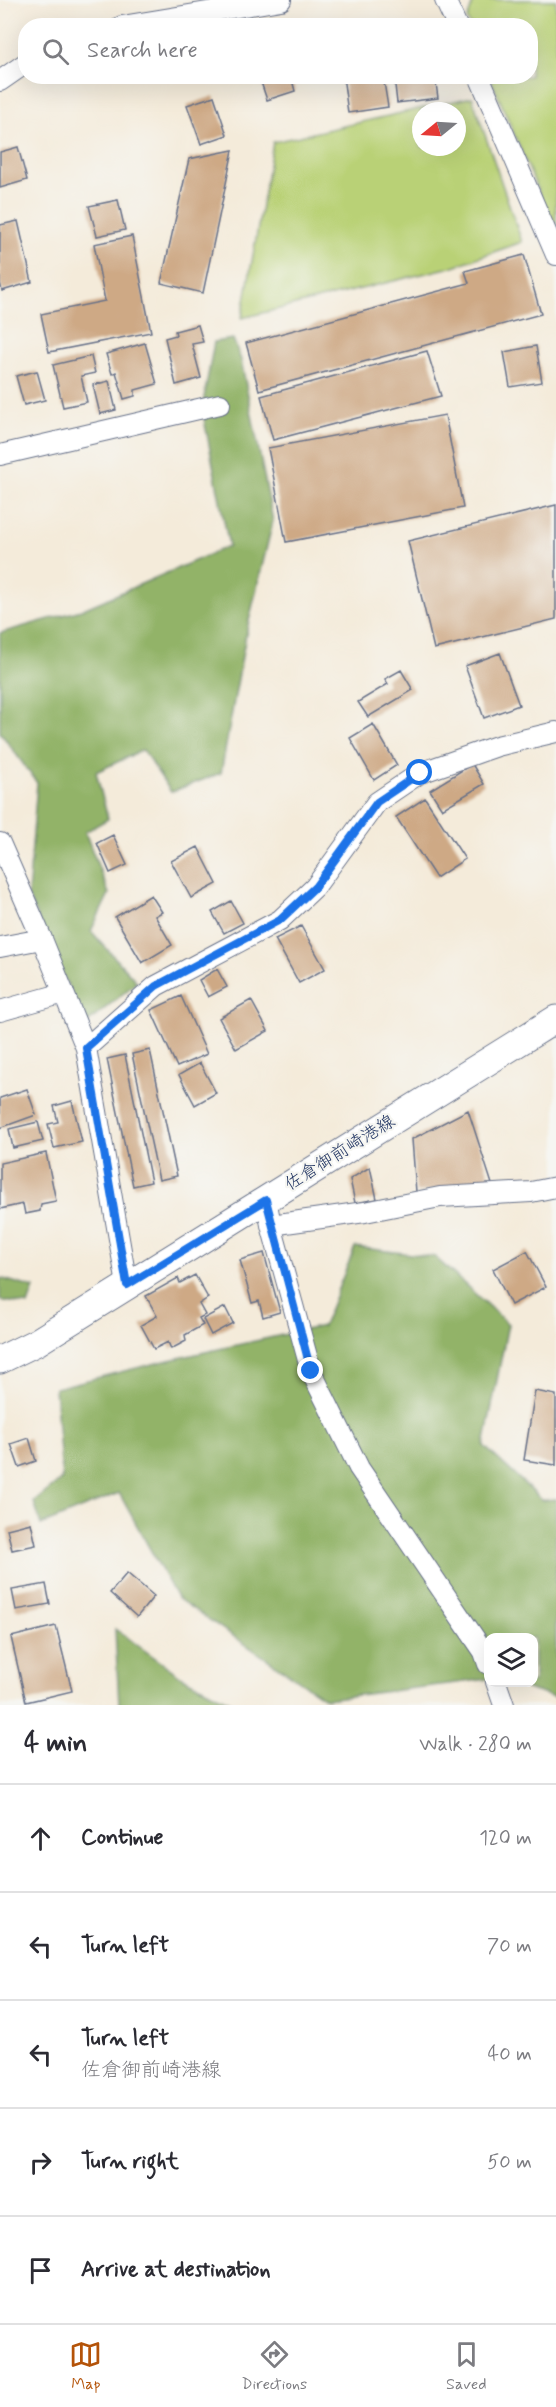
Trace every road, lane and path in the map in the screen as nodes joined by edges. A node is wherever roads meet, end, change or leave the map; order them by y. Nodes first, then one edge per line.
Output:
1 (280, 0) edge
2 (446, 0) edge
3 (171, 18) edge
4 (453, 18) edge
5 (18, 69) edge
6 (0, 81) edge
7 (482, 84) edge
8 (556, 255) edge
9 (219, 404) dead end
10 (0, 455) edge
11 (556, 732) edge
12 (0, 843) edge
13 (42, 939) junction
14 (0, 946) edge
15 (64, 993) junction
16 (0, 1011) edge
17 (556, 1019) edge
18 (86, 1048) junction
19 (556, 1187) edge
20 (269, 1212) junction
21 (127, 1285) junction
22 (0, 1360) edge
23 (484, 1654) edge
24 (497, 1687) edge
25 (504, 1705) edge

1 - 3 street
2 - 4 street
5 - 6 street
7 - 8 street
9 - 10 street
11 - 18 street
12 - 13 street
13 - 14 street
13 - 15 street
15 - 16 street
15 - 18 street
17 - 20 main road, 佐倉御前崎港線
18 - 21 street
19 - 20 street
20 - 21 main road, 佐倉御前崎港線
20 - 23 street
21 - 22 main road, 佐倉御前崎港線
24 - 25 street

